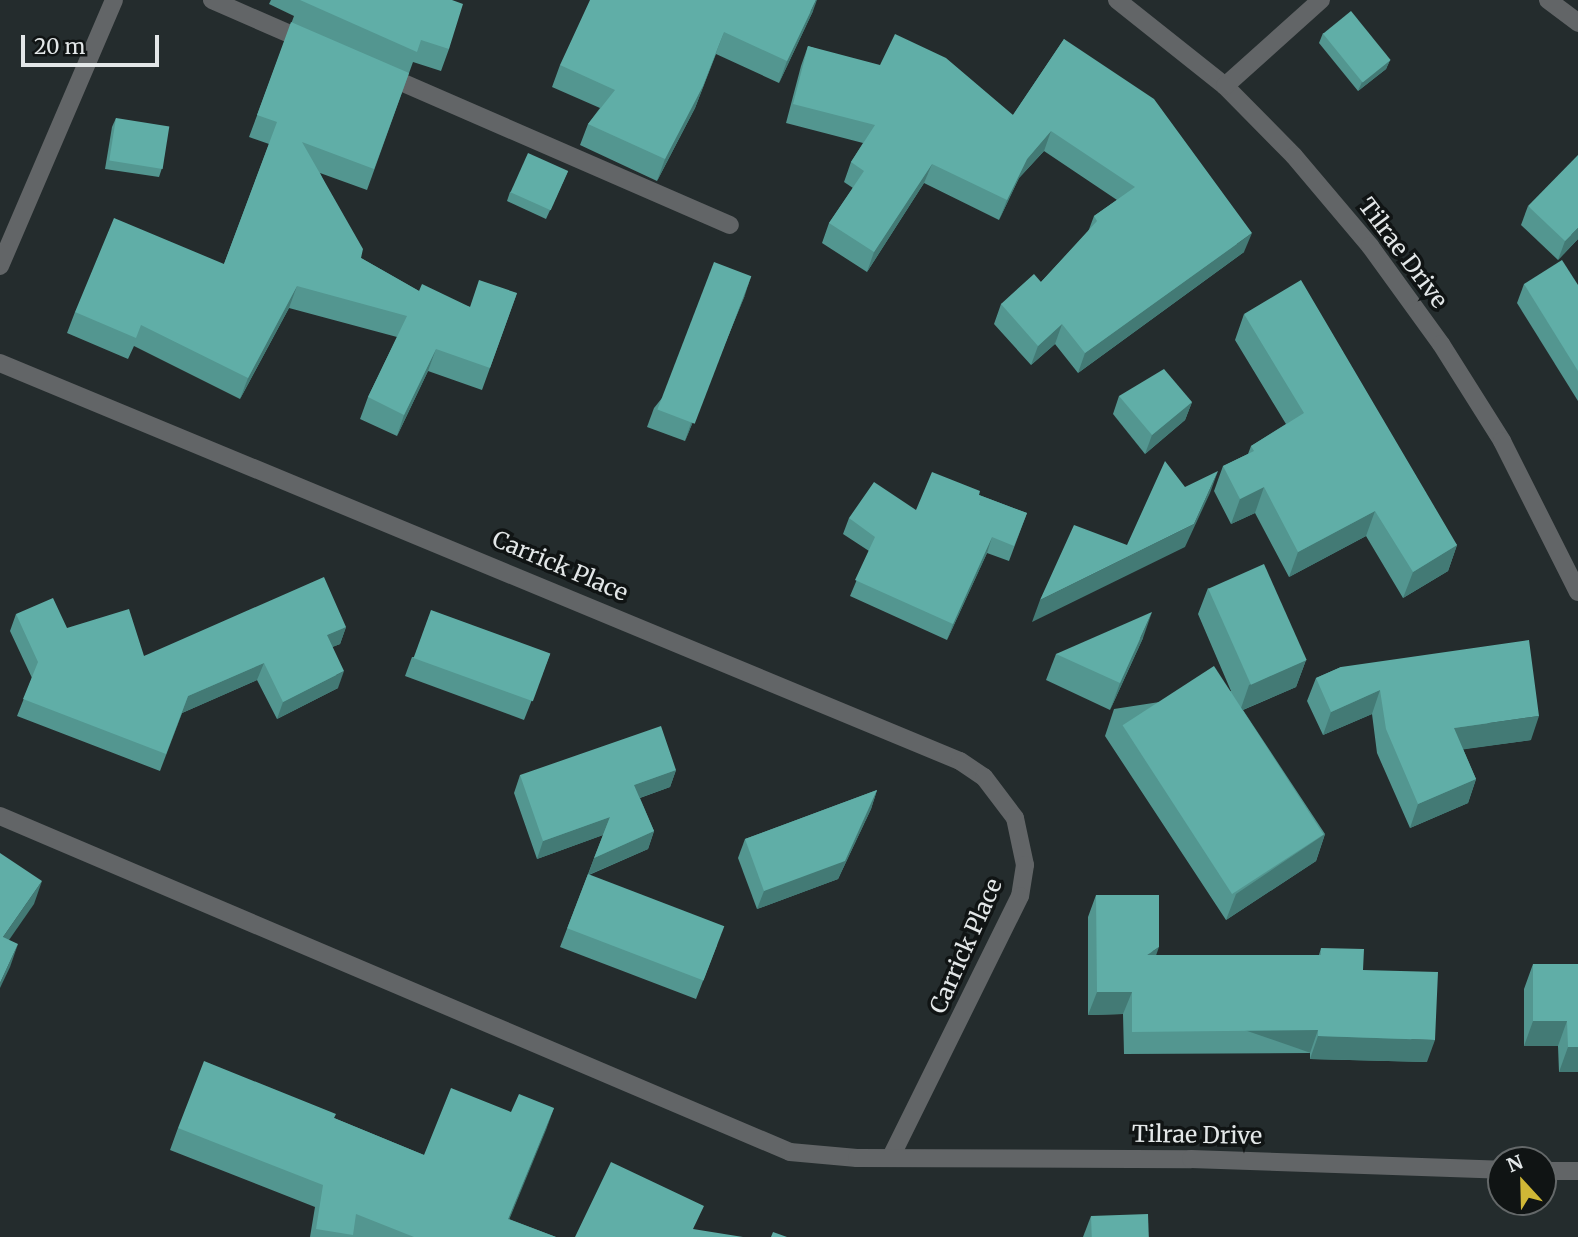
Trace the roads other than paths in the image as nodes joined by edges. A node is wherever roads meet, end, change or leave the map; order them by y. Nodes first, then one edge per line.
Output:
1 (114, 0) edge
2 (212, 0) edge
3 (1117, 0) edge
4 (1321, 0) edge
5 (1548, 0) edge
6 (1578, 23) edge
7 (325, 49) edge
8 (363, 66) edge
9 (1225, 86) junction
10 (730, 225) dead end
11 (0, 266) edge
12 (0, 363) edge
13 (1578, 592) edge
14 (0, 816) edge
15 (892, 1155) junction
16 (1487, 1170) edge
17 (1557, 1171) edge
18 (1578, 1171) edge

1 - 11 street
2 - 7 street
3 - 9 street, Tilrae Drive
4 - 9 street
5 - 6 street
8 - 10 street
9 - 13 street, Tilrae Drive
12 - 15 street, Carrick Place
14 - 15 street
15 - 16 street, Tilrae Drive
17 - 18 street

